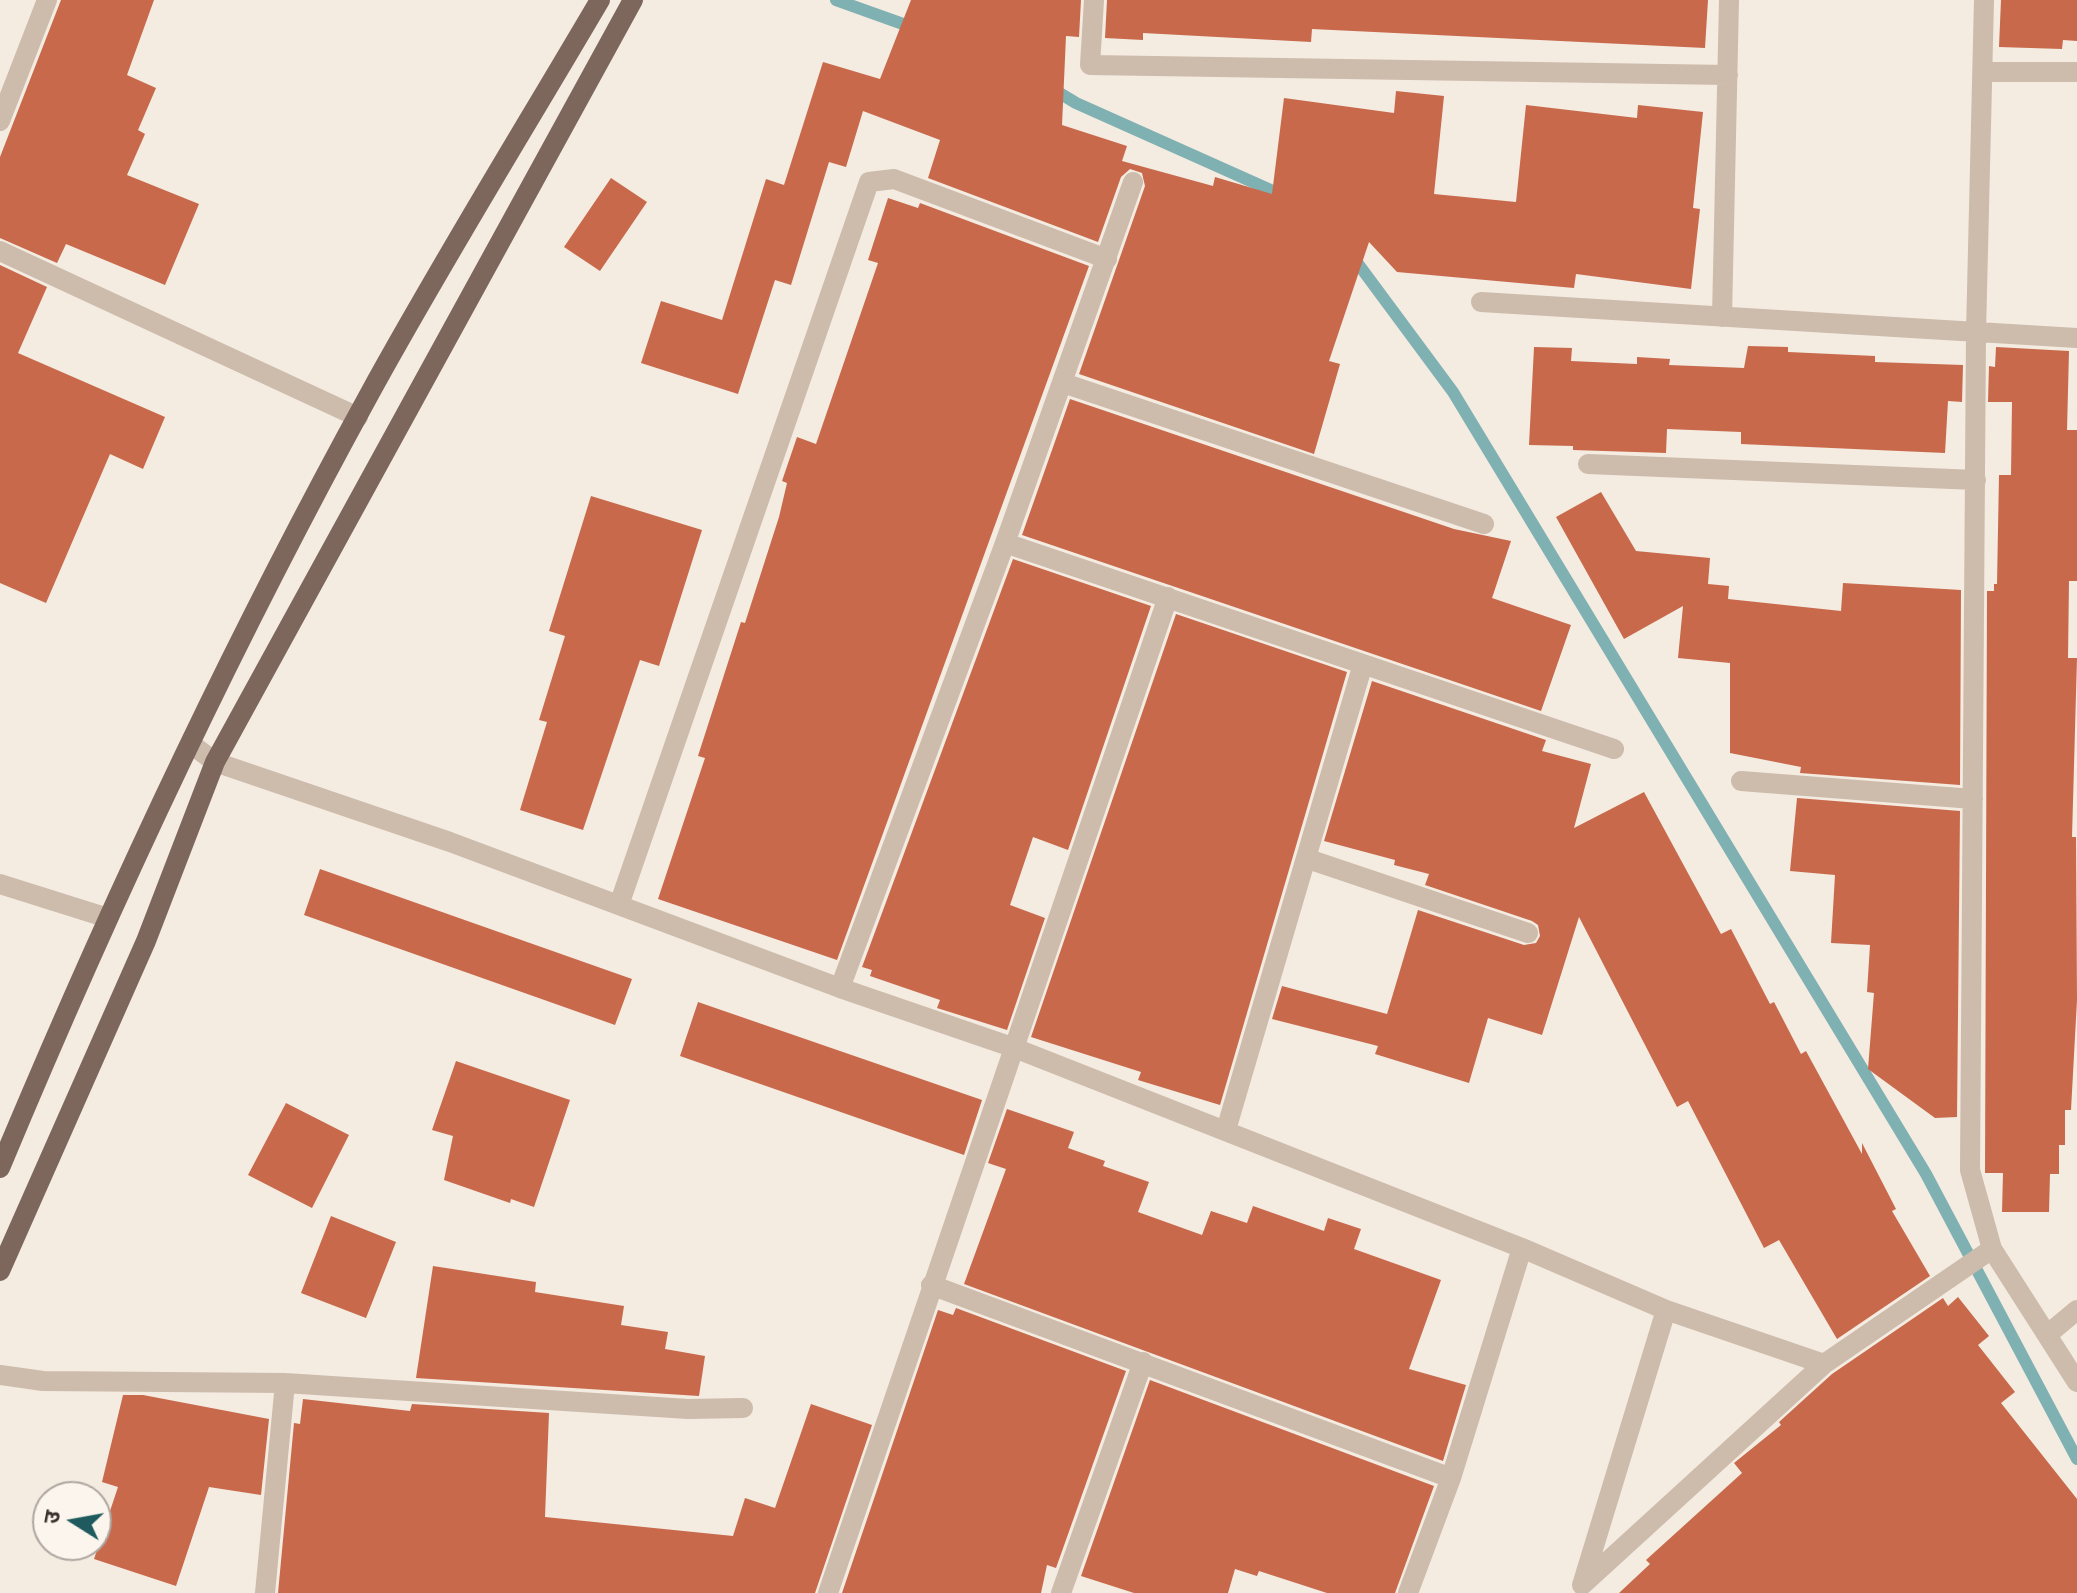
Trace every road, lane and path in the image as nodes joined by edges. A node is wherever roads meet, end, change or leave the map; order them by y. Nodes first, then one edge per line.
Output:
1 (47, 0) edge
2 (600, 0) edge
3 (633, 0) edge
4 (1094, 0) edge
5 (1729, 0) edge
6 (1984, 0) edge
7 (1983, 72) junction
8 (2077, 72) edge
9 (1728, 75) junction
10 (0, 121) edge
11 (1133, 182) dead end
12 (0, 251) edge
13 (1107, 259) junction
14 (1481, 302) dead end
15 (1722, 317) junction
16 (1976, 333) junction
17 (2077, 338) edge
18 (1063, 383) junction
19 (358, 417) junction
20 (1588, 464) dead end
21 (1976, 480) junction
22 (1484, 524) dead end
23 (1005, 543) junction
24 (1168, 597) junction
25 (1363, 664) junction
26 (191, 744) junction
27 (1614, 749) dead end
28 (215, 762) junction
29 (1741, 781) dead end
30 (1973, 799) junction
31 (1308, 859) junction
32 (0, 884) edge
33 (619, 905) junction
34 (108, 918) junction
35 (1528, 933) dead end
36 (840, 988) junction
37 (1012, 1047) junction
38 (1226, 1130) junction
39 (2, 1157) edge
40 (1522, 1248) junction
41 (1985, 1254) junction
42 (0, 1271) edge
43 (931, 1285) junction
44 (1666, 1310) junction
45 (2077, 1310) edge
46 (2047, 1335) junction
47 (1143, 1362) junction
48 (1824, 1364) junction
49 (0, 1375) edge
50 (2077, 1382) edge
51 (285, 1383) junction
52 (743, 1408) dead end
53 (1451, 1478) junction
54 (1580, 1589) edge
55 (265, 1593) edge
56 (828, 1593) edge
57 (1061, 1593) edge
58 (1408, 1593) edge

1 - 10 street
2 - 19 main road
3 - 28 main road
4 - 9 street
5 - 9 street
6 - 7 street
7 - 8 street
7 - 16 street
9 - 15 street
11 - 13 street
12 - 19 street
13 - 18 street
13 - 33 street
14 - 15 street
15 - 16 street
16 - 17 street
16 - 21 street
18 - 22 street
18 - 23 street
19 - 26 main road
20 - 21 street
21 - 30 street
23 - 24 street
23 - 36 street
24 - 25 street
24 - 37 street
25 - 27 street
25 - 31 street
26 - 28 street
26 - 34 main road
28 - 33 street
28 - 42 main road
29 - 30 street
30 - 41 street
31 - 35 street
31 - 38 street
32 - 34 street
33 - 36 street
34 - 39 main road
36 - 37 street
37 - 38 street
37 - 43 street
38 - 40 street
40 - 44 street
40 - 53 street
41 - 46 street
41 - 48 street
43 - 47 street
43 - 56 street
44 - 48 street
44 - 54 street
45 - 46 street
46 - 50 street
47 - 53 street
47 - 57 street
48 - 54 street
49 - 51 street
51 - 52 street
51 - 55 street
53 - 58 street

